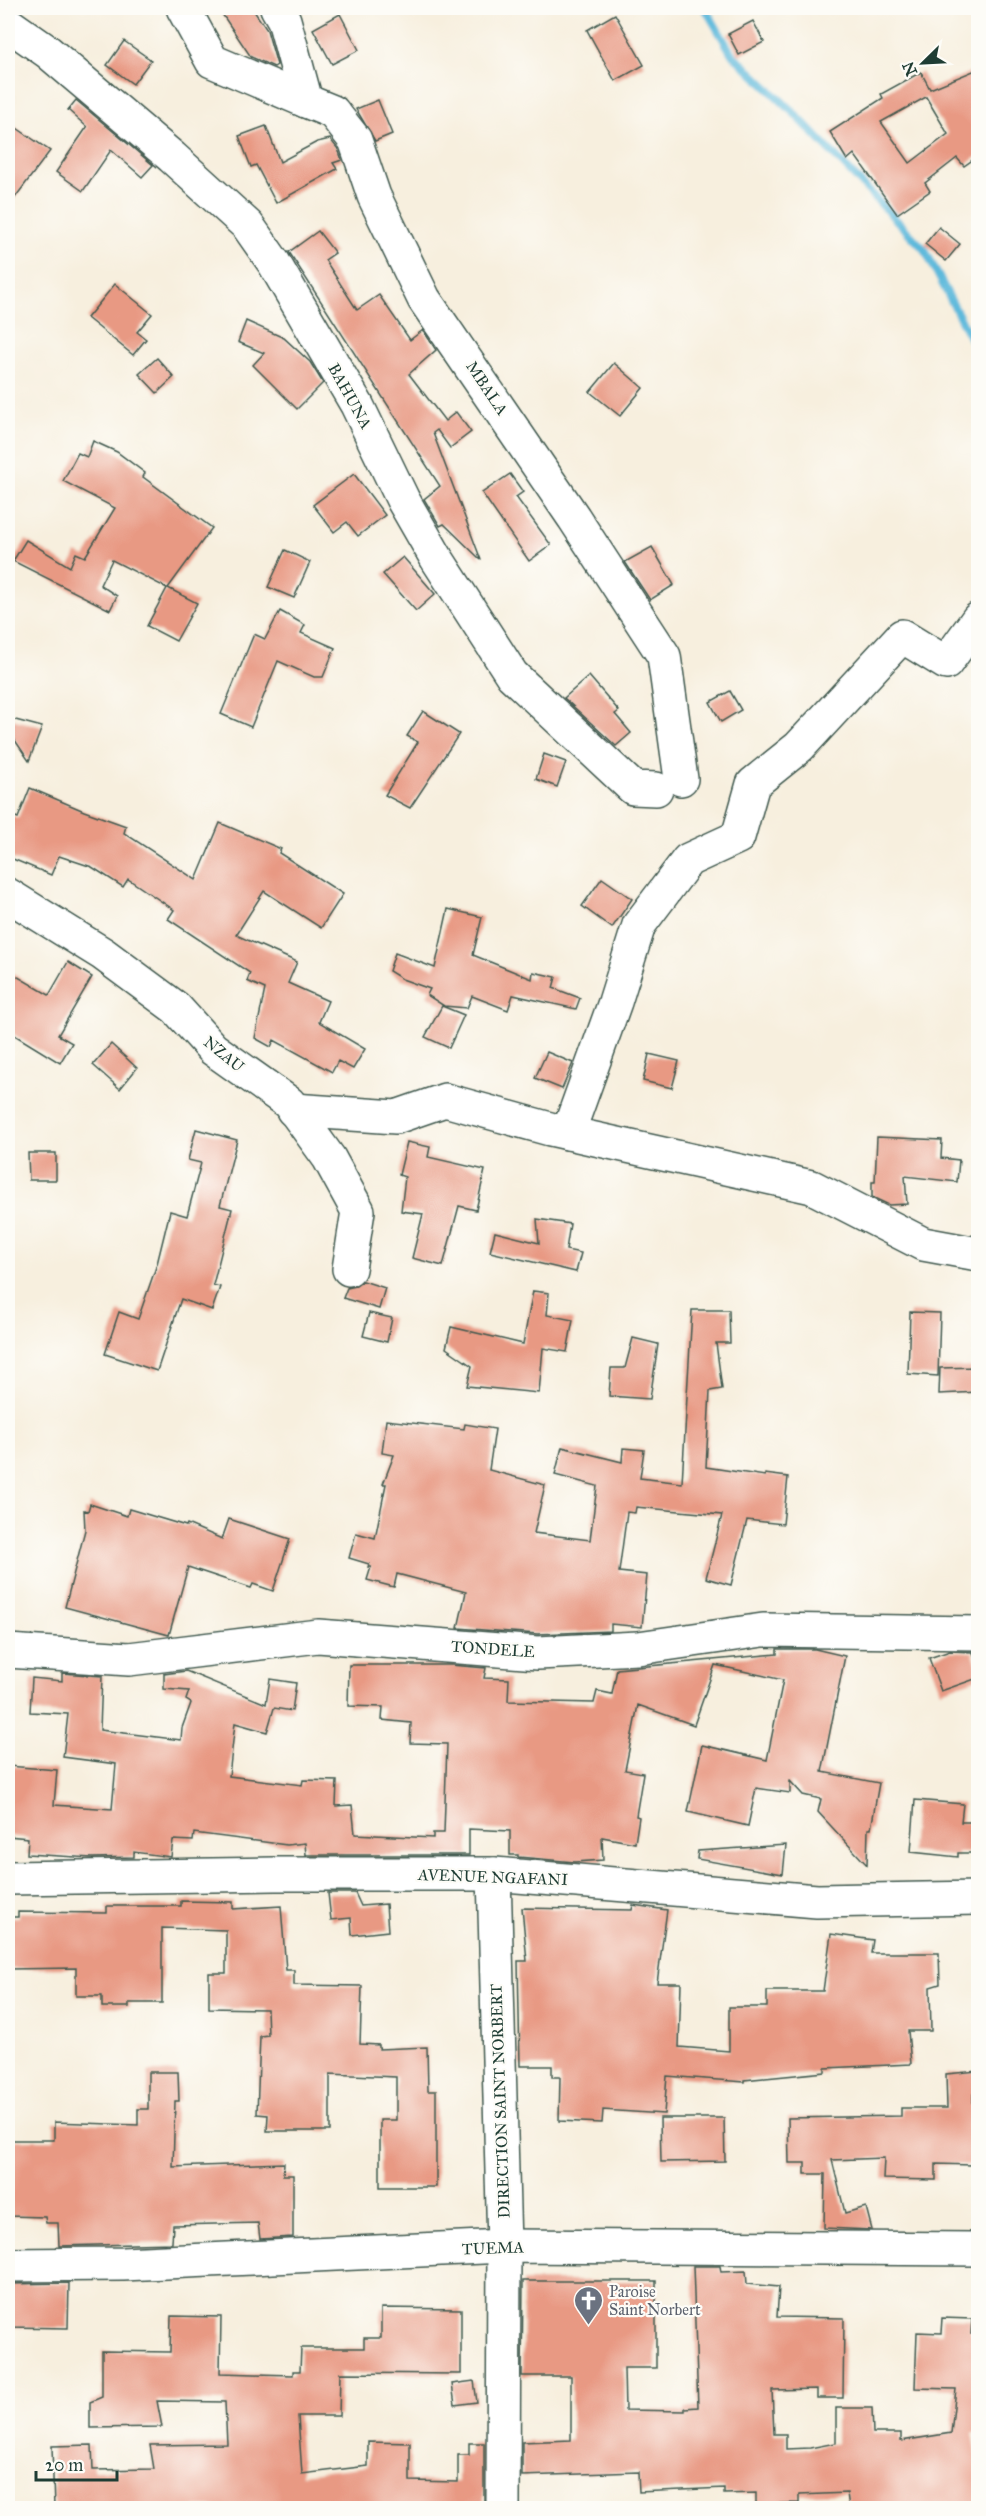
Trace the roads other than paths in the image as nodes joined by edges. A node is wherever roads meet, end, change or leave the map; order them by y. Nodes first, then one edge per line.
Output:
1 (183, 8) edge
2 (277, 8) edge
3 (8, 24) edge
4 (306, 101) junction
5 (978, 619) edge
6 (669, 784) joint
7 (8, 895) edge
8 (294, 1110) junction
9 (568, 1133) junction
10 (978, 1254) edge
11 (348, 1269) dead end
12 (978, 1633) edge
13 (8, 1652) edge
14 (494, 1874) junction
15 (8, 1878) edge
16 (978, 1898) edge
17 (504, 2246) junction
18 (978, 2249) edge
19 (8, 2265) edge
20 (503, 2508) edge

1 - 4 street, MBALA
2 - 4 street
3 - 6 street, BAHUNA
4 - 6 street, MBALA
5 - 9 street
7 - 8 street, NZAU
8 - 9 street
8 - 11 street, NZAU
9 - 10 street
12 - 13 street, TONDELE
14 - 15 street, AVENUE NGAFANI
14 - 16 street, AVENUE NGAFANI
14 - 17 street, DIRECTION SAINT NORBERT
17 - 18 street, TUEMA
17 - 19 street, TUEMA
17 - 20 street, DIRECTION SAINT NORBERT

